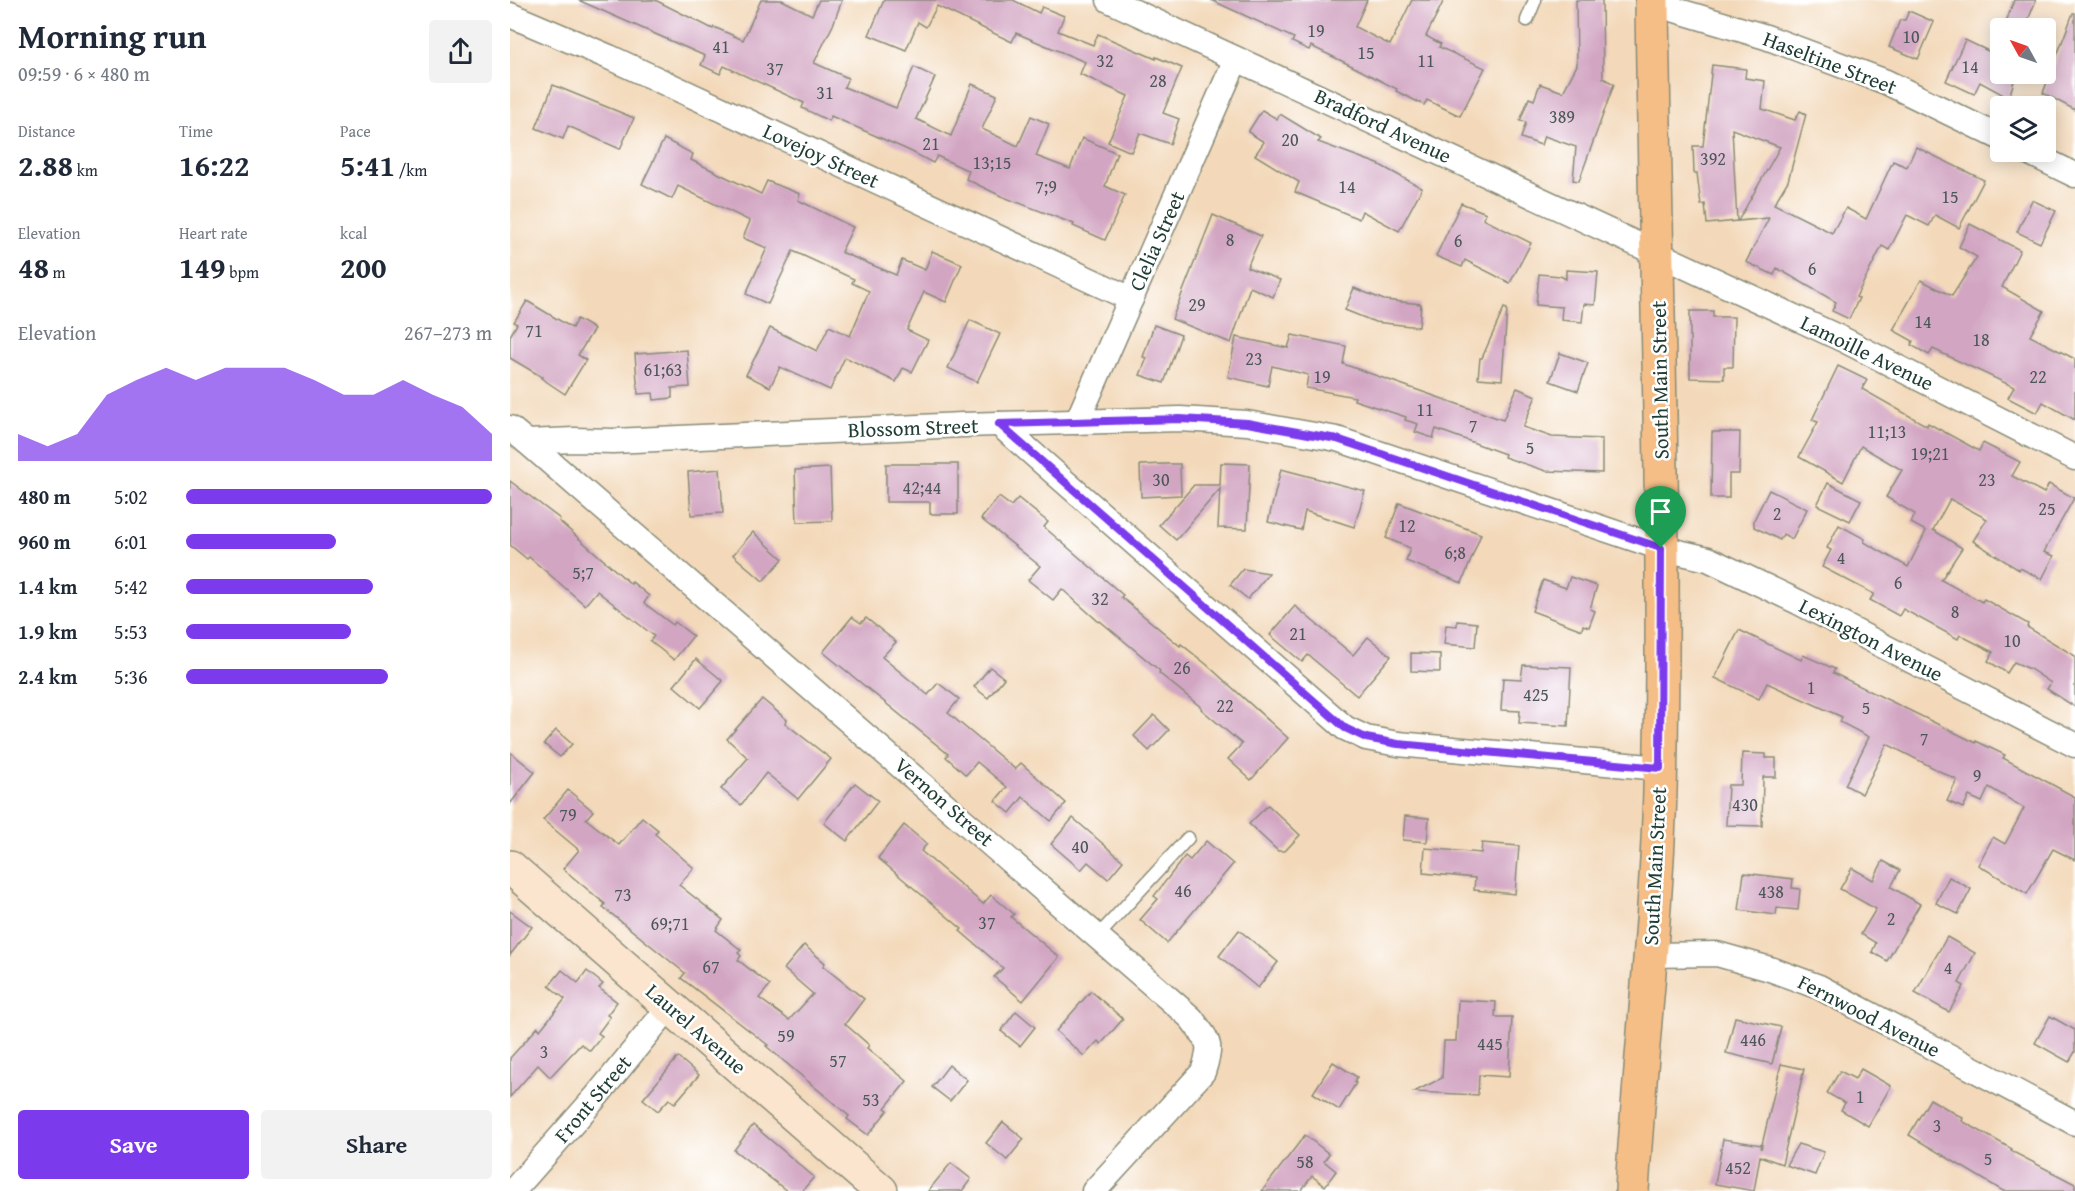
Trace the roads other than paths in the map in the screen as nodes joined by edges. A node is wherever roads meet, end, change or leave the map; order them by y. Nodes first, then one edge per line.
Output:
1 (1109, 0) edge
2 (1535, 0) edge
3 (1652, 2) edge
4 (510, 15) edge
5 (1527, 20) dead end
6 (1236, 59) junction
7 (1990, 133) edge
8 (2048, 162) edge
9 (2075, 175) edge
10 (1656, 252) junction
11 (1131, 299) junction
12 (1077, 422) junction
13 (999, 424) junction
14 (519, 435) edge
15 (2075, 458) edge
16 (1661, 548) junction
17 (2075, 745) edge
18 (1660, 768) junction
19 (1188, 838) dead end
20 (510, 867) edge
21 (1098, 936) junction
22 (1651, 955) junction
23 (670, 1006) junction
24 (2075, 1123) edge
25 (513, 1191) edge
26 (881, 1191) edge
27 (1094, 1191) edge
28 (1632, 1191) edge

1 - 6 street, Bradford Avenue
2 - 5 lane
3 - 7 street, Haseltine Street
3 - 10 main road, South Main Street
4 - 11 street, Lovejoy Street
6 - 10 street, Bradford Avenue
6 - 11 street, Clelia Street
8 - 9 street
10 - 15 street, Lamoille Avenue
10 - 16 main road, South Main Street
11 - 12 street, Clelia Street
12 - 13 street, Blossom Street
12 - 16 street, Blossom Street
13 - 14 street, Blossom Street
13 - 18 street
14 - 21 street, Vernon Street
16 - 17 street, Lexington Avenue
16 - 18 main road, South Main Street
18 - 22 main road, South Main Street
19 - 21 lane
20 - 23 main road, Laurel Avenue
21 - 27 street, Vernon Street
22 - 24 street, Fernwood Avenue
22 - 28 main road, South Main Street
23 - 25 street, Front Street
23 - 26 main road, Laurel Avenue

